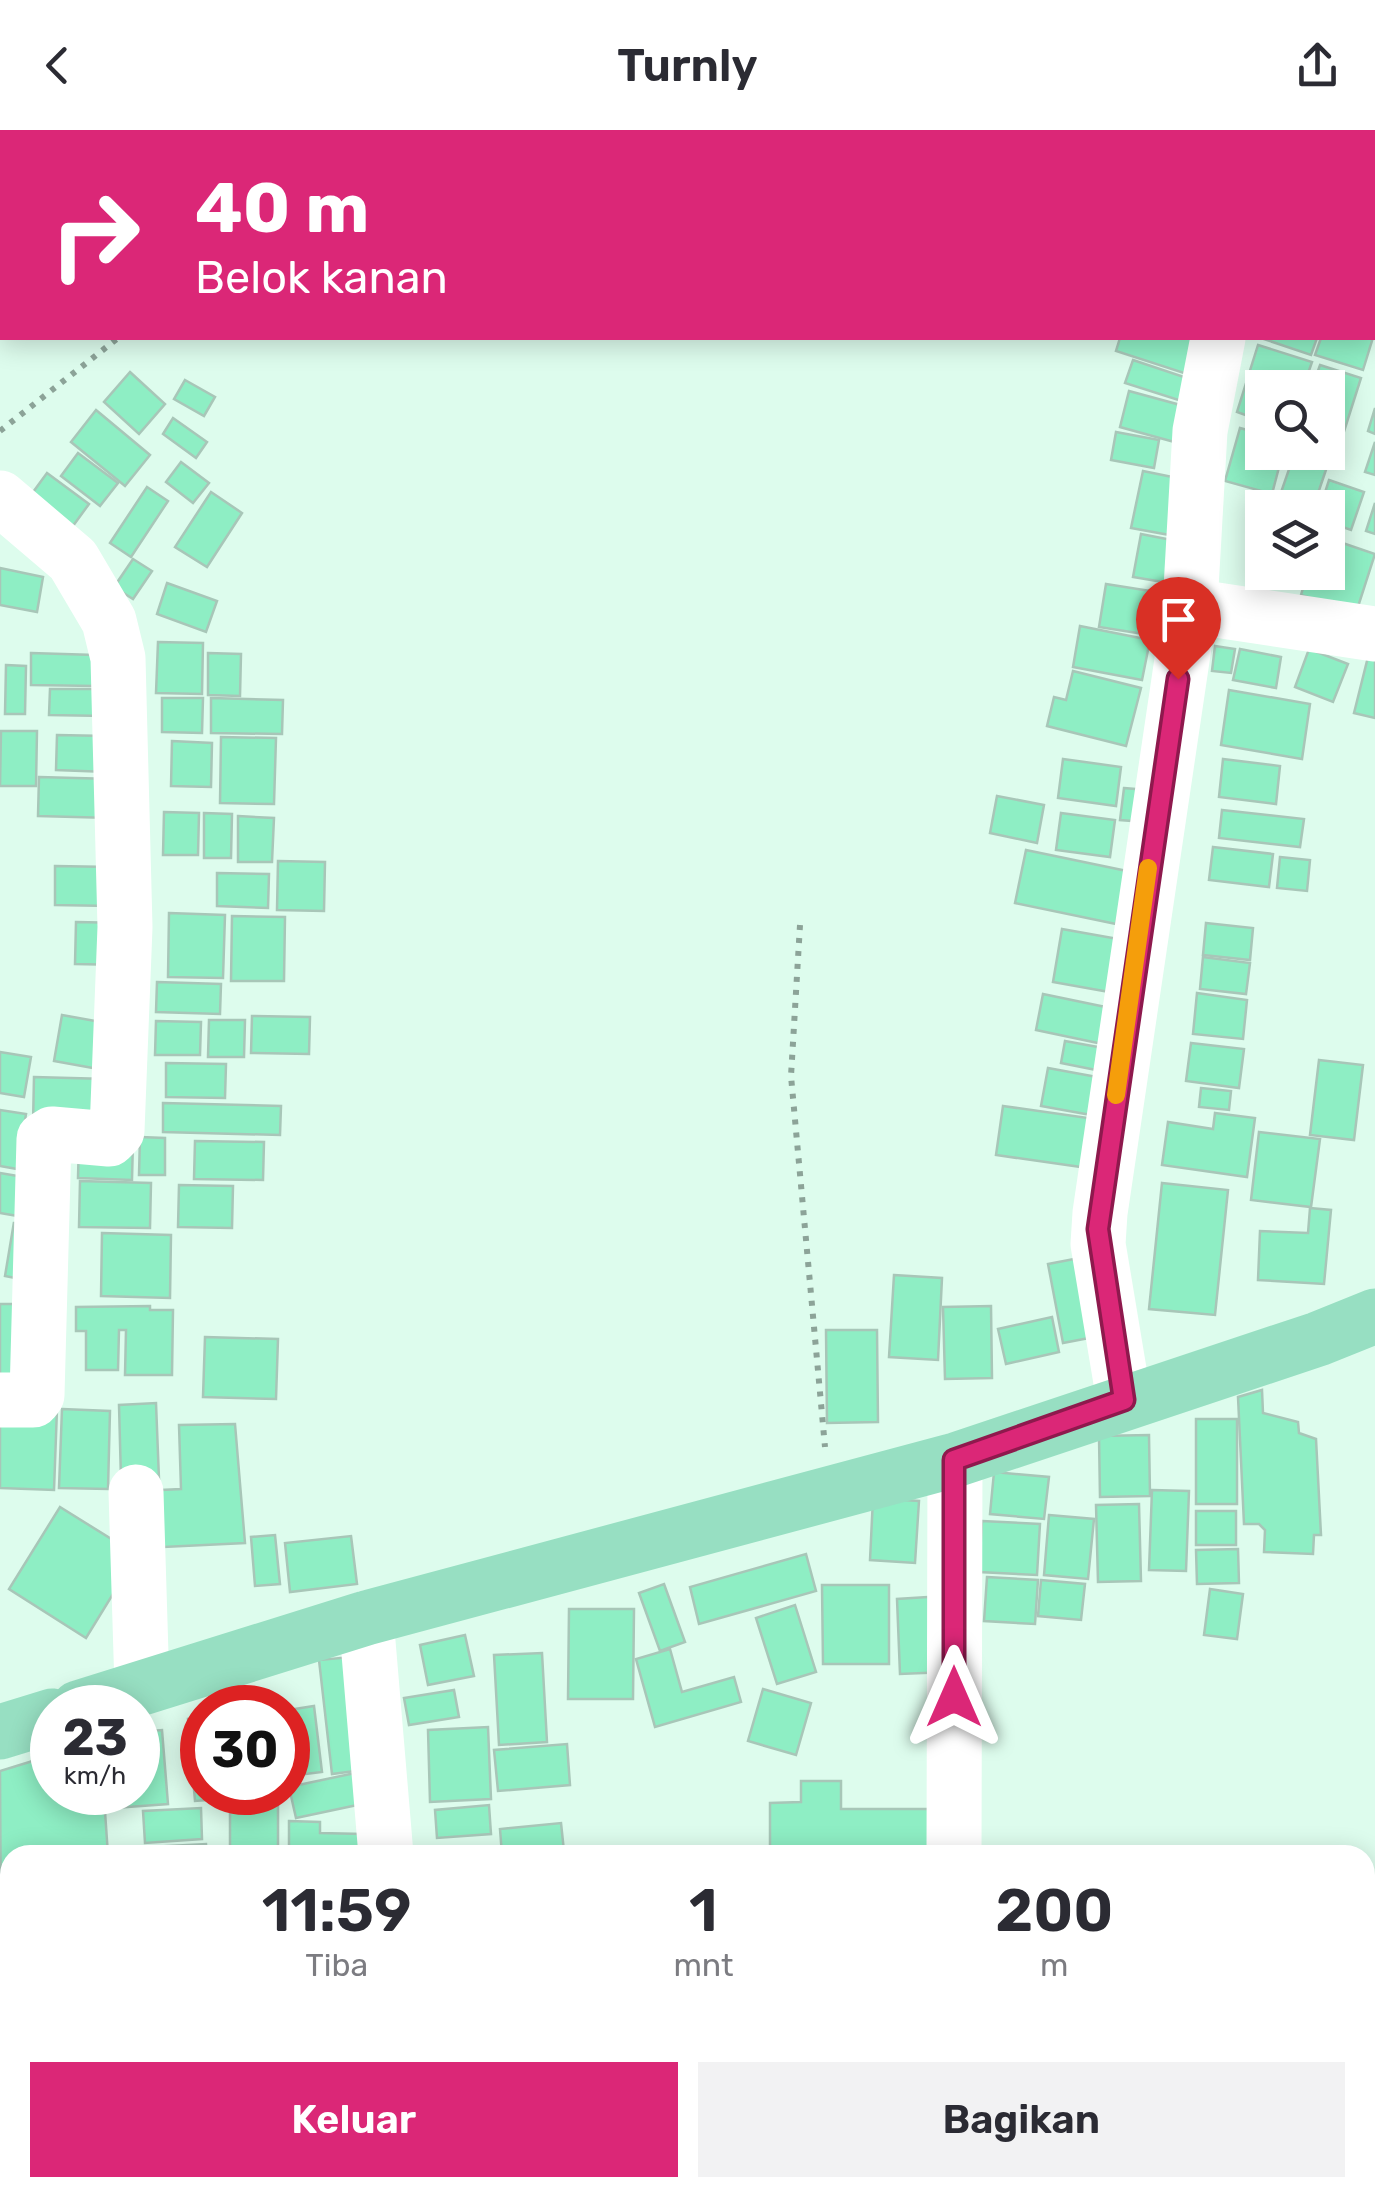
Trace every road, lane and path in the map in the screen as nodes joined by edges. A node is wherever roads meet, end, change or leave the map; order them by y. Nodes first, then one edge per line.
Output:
1 (115, 340) edge
2 (1218, 340) edge
3 (0, 430) edge
4 (0, 498) edge
5 (1190, 606) junction
6 (1375, 634) edge
7 (800, 925) dead end
8 (1375, 1316) edge
9 (0, 1400) edge
10 (1124, 1400) junction
11 (954, 1460) junction
12 (136, 1492) dead end
13 (830, 1493) junction
14 (366, 1618) junction
15 (142, 1685) edge
16 (148, 1685) edge
17 (30, 1723) edge
18 (0, 1732) edge
19 (385, 1845) edge
20 (954, 1845) edge

1 - 3 path
2 - 5 street
4 - 9 street
5 - 6 street
5 - 10 street
7 - 13 path
8 - 10 main road
10 - 11 main road
11 - 13 main road
11 - 20 street
12 - 15 street
13 - 14 main road
14 - 16 main road
14 - 19 street
17 - 18 main road

